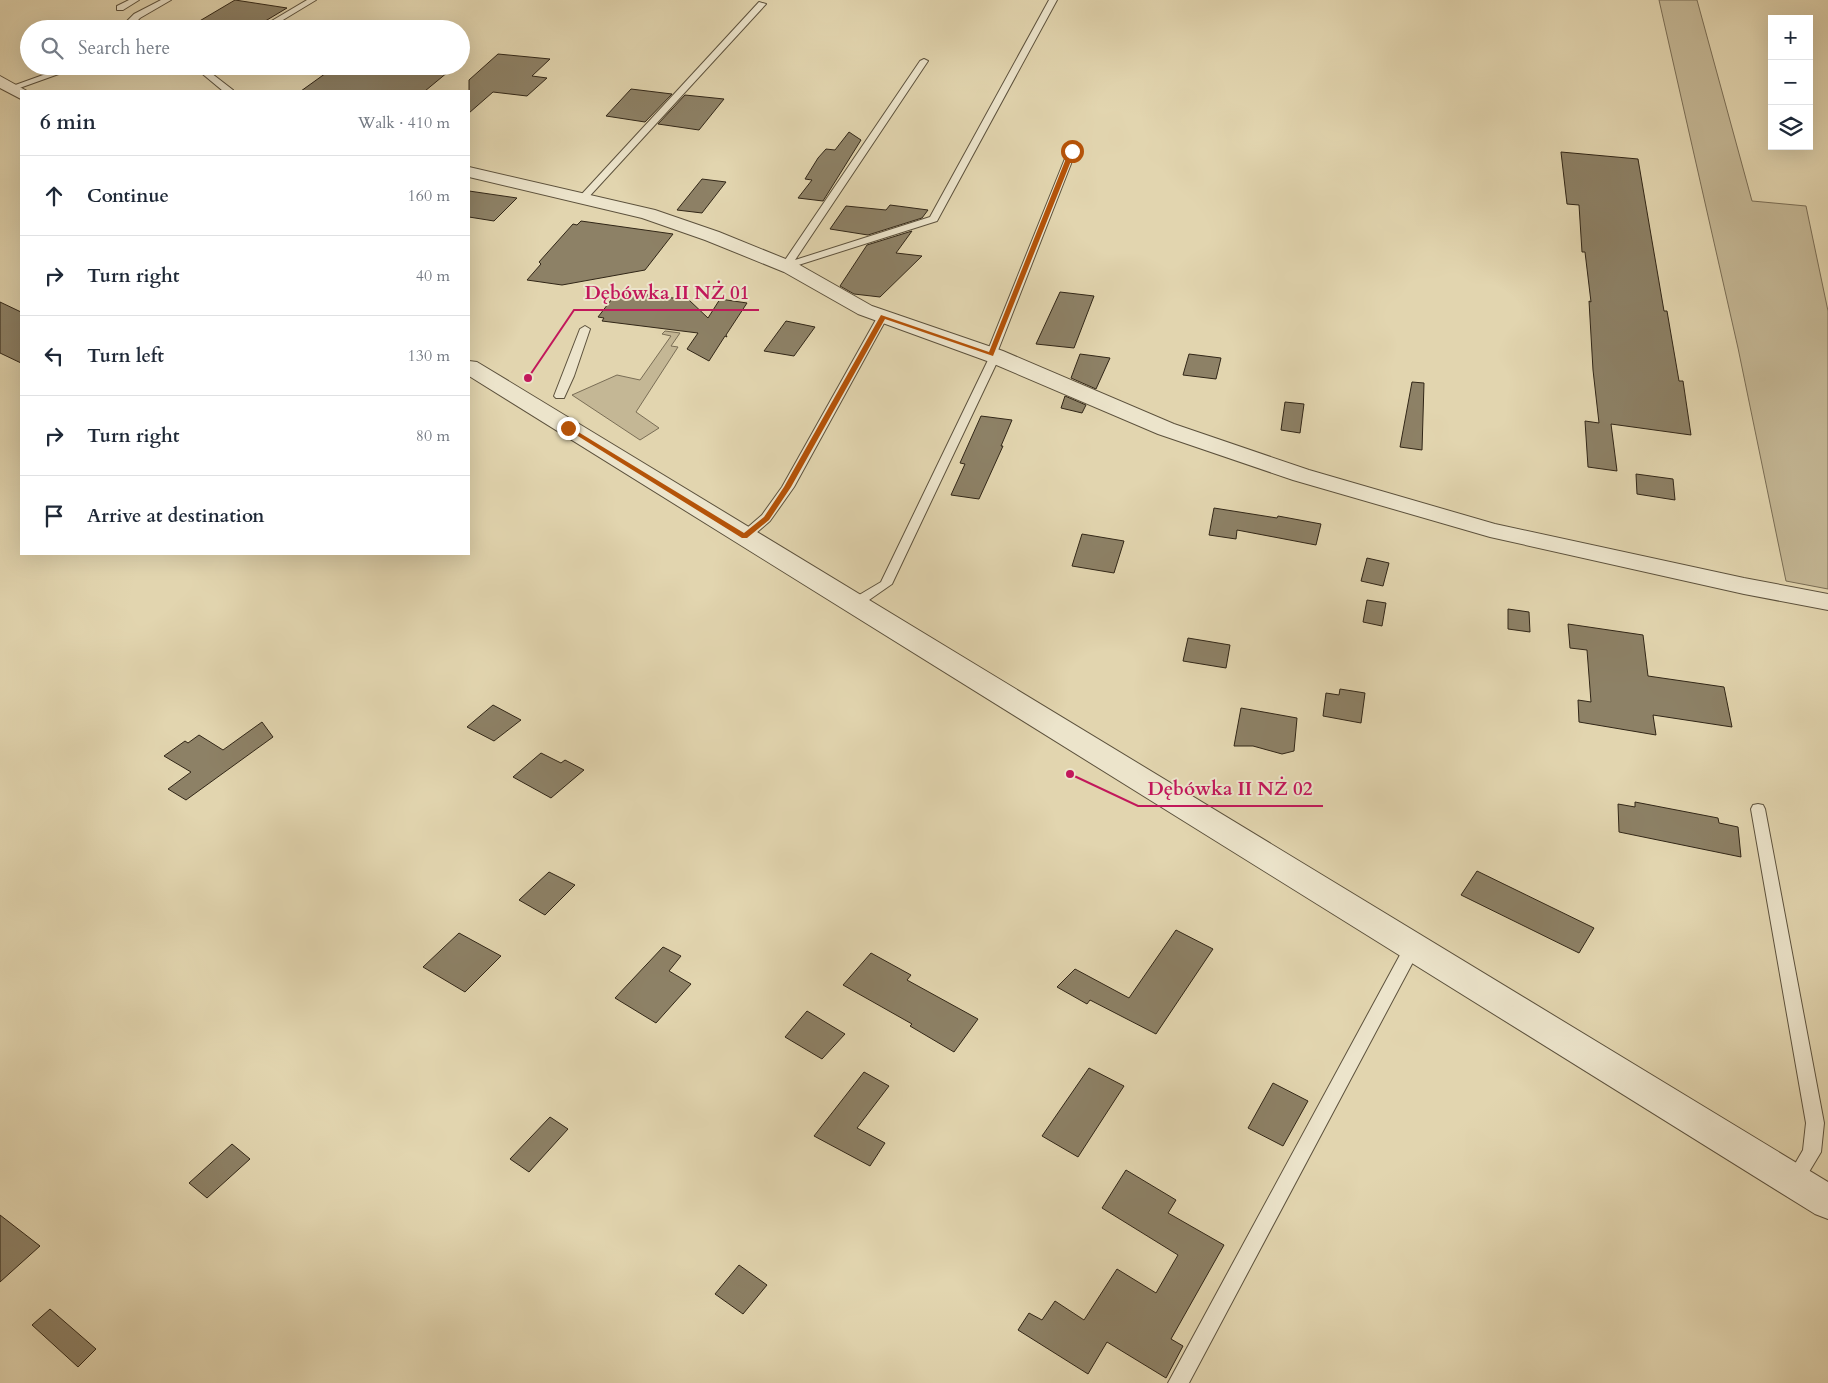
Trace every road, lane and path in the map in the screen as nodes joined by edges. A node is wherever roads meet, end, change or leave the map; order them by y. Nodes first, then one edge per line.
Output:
1 (135, 0) edge
2 (167, 0) edge
3 (312, 0) edge
4 (1053, 0) edge
5 (762, 4) dead end
6 (120, 8) dead end
7 (133, 20) edge
8 (278, 20) edge
9 (924, 61) dead end
10 (50, 75) edge
11 (209, 75) edge
12 (11, 88) edge
13 (229, 90) edge
14 (1072, 151) dead end
15 (470, 172) edge
16 (583, 198) junction
17 (786, 266) junction
18 (883, 316) junction
19 (585, 329) dead end
20 (993, 356) junction
21 (470, 368) edge
22 (560, 396) dead end
23 (744, 537) junction
24 (1828, 602) edge
25 (854, 604) junction
26 (1758, 810) dead end
27 (1413, 948) junction
28 (1794, 1181) junction
29 (1828, 1202) edge
30 (1178, 1383) edge

1 - 6 lane
2 - 7 lane
3 - 8 lane
4 - 17 lane
5 - 16 lane
9 - 17 lane
10 - 12 lane
11 - 13 lane
14 - 20 lane
15 - 16 street
16 - 17 street
17 - 18 street
18 - 20 street
18 - 23 lane
19 - 22 lane
20 - 24 street
20 - 25 lane
21 - 23 street
23 - 25 street
25 - 27 street
26 - 28 lane
27 - 28 street
27 - 30 lane
28 - 29 street

